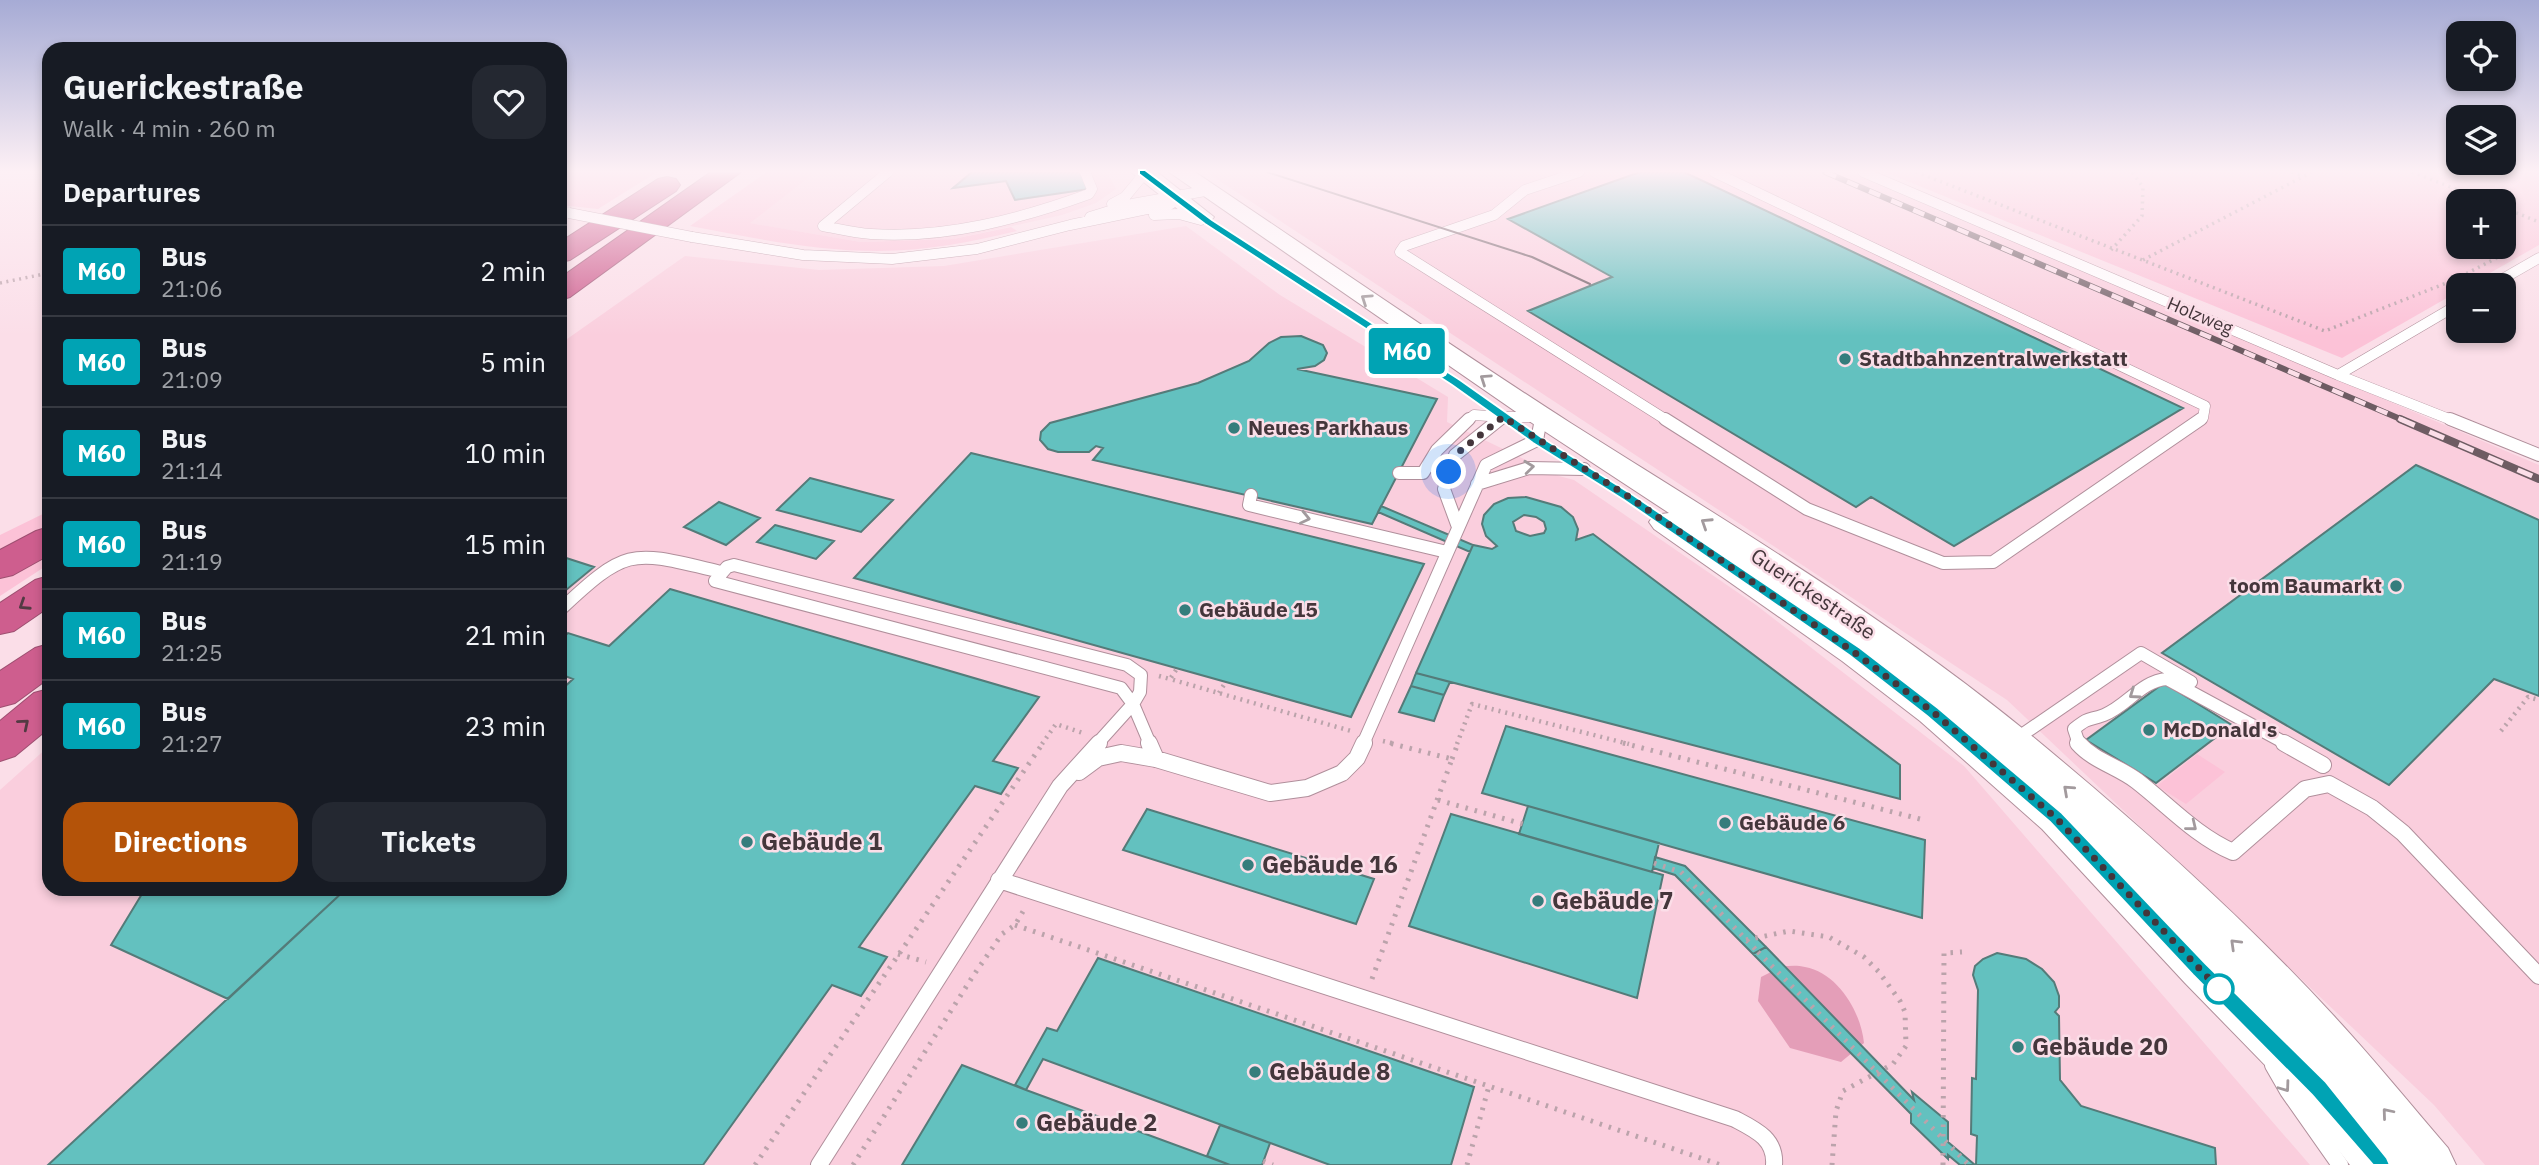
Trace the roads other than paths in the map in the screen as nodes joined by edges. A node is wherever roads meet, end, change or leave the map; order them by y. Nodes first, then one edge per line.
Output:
1 (602, 226) edge
2 (635, 226) edge
3 (653, 226) edge
4 (826, 226) edge
5 (971, 226) edge
6 (1049, 226) edge
7 (1066, 226) edge
8 (1211, 226) edge
9 (1216, 226) edge
10 (1255, 226) edge
11 (1461, 226) edge
12 (1828, 226) edge
13 (1990, 226) edge
14 (1220, 229) junction
15 (1054, 230) junction
16 (567, 249) edge
17 (2539, 258) edge
18 (588, 273) junction
19 (2513, 273) edge
20 (567, 286) edge
21 (567, 292) edge
22 (2446, 312) edge
23 (2338, 375) junction
24 (1503, 417) junction
25 (1539, 428) junction
26 (2539, 454) edge
27 (1584, 469) junction
28 (1399, 473) dead end
29 (1477, 484) junction
30 (1251, 495) dead end
31 (1458, 527) junction
32 (1447, 552) junction
33 (721, 572) junction
34 (42, 594) edge
35 (567, 604) edge
36 (0, 621) edge
37 (42, 640) edge
38 (42, 663) edge
39 (0, 668) edge
40 (0, 692) edge
41 (1133, 704) junction
42 (42, 710) edge
43 (2012, 741) junction
44 (0, 745) edge
45 (1156, 759) junction
46 (2323, 765) junction
47 (2329, 784) junction
48 (1060, 786) junction
49 (2233, 852) joint
50 (999, 880) junction
51 (2539, 976) edge
52 (2256, 1026) junction
53 (819, 1165) edge
54 (1774, 1165) edge
55 (2340, 1165) edge
56 (2380, 1165) edge
57 (2431, 1165) edge

1 - 16 highway
2 - 15 lane, bridge
3 - 18 highway
4 - 5 lane
6 - 15 lane
7 - 15 lane
8 - 14 lane
9 - 14 main road, Guerickestraße
25 -> 10 main road, Guerickestraße
11 - 12 lane
13 - 23 lane, Holzweg
14 - 24 main road, Guerickestraße
17 - 19 lane
18 - 20 highway
18 - 21 highway
22 - 23 lane
23 - 26 lane, Holzweg
24 - 25 main road, Guerickestraße
24 - 28 lane
24 - 31 lane
25 - 27 main road, Guerickestraße
25 - 29 lane
43 -> 25 main road, Guerickestraße
29 -> 27 lane
27 - 52 main road, Guerickestraße
29 - 31 lane
30 -> 32 lane
31 - 32 lane
32 - 45 lane
33 - 35 lane
33 - 41 lane
33 - 41 lane
34 -> 36 highway
37 - 39 highway
38 - 40 highway
41 - 45 lane
41 - 48 lane
44 -> 42 highway
43 - 46 lane
57 -> 43 main road, Guerickestraße
45 - 48 lane
46 - 47 lane
46 -> 49 lane
47 - 49 lane
47 - 51 lane
48 - 50 lane
50 - 53 lane
50 - 54 lane
52 -> 55 lane
52 - 56 main road, Guerickestraße

